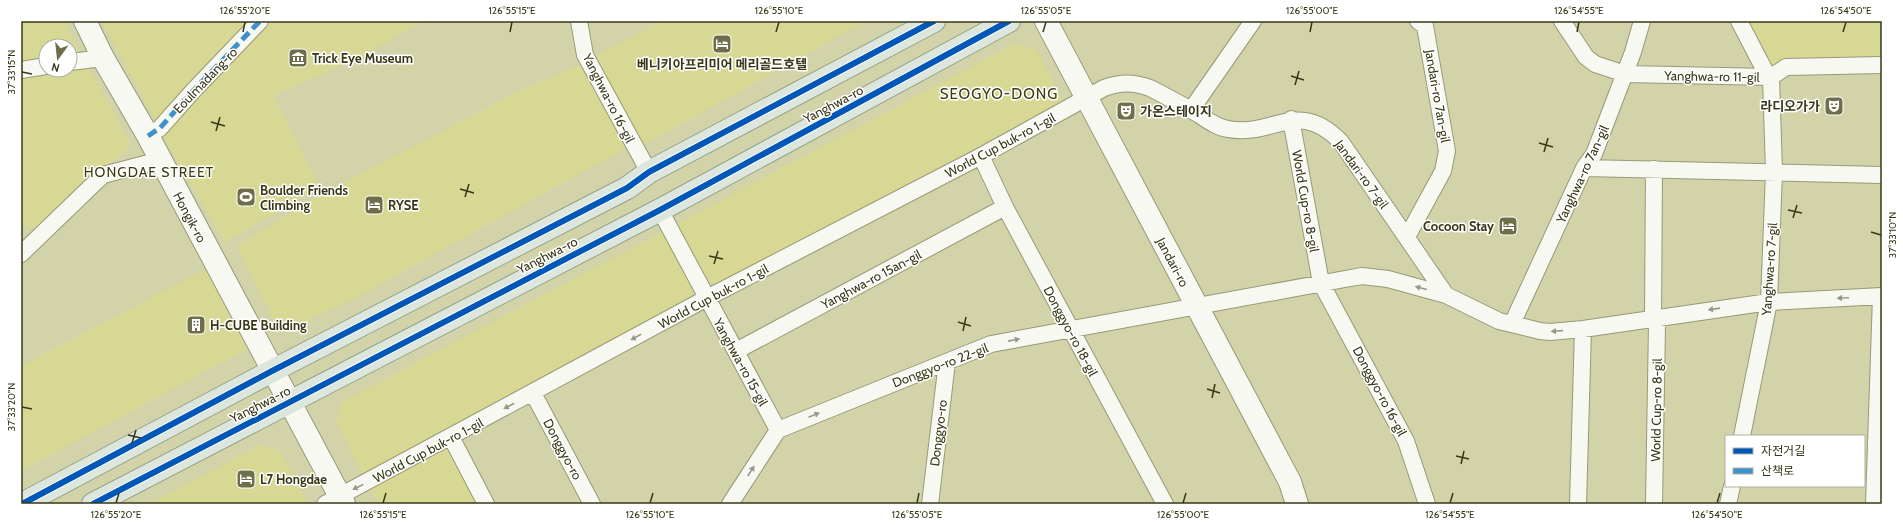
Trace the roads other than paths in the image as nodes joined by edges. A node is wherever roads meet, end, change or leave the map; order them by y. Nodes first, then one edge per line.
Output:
1 (85, 21) edge
2 (260, 21) edge
3 (579, 21) edge
4 (934, 21) edge
5 (1009, 21) edge
6 (1046, 21) edge
7 (1253, 21) edge
8 (1562, 21) edge
9 (1642, 21) edge
10 (1739, 21) edge
11 (1424, 23) edge
12 (103, 58) junction
13 (78, 61) edge
14 (1882, 65) edge
15 (38, 67) edge
16 (21, 70) edge
17 (1625, 74) junction
18 (1771, 78) junction
19 (1087, 98) junction
20 (1191, 110) junction
21 (1291, 120) junction
22 (148, 136) junction
23 (980, 156) junction
24 (160, 160) junction
25 (1584, 168) junction
26 (1654, 169) junction
27 (649, 172) junction
28 (1774, 172) junction
29 (1882, 175) edge
30 (1005, 207) junction
31 (660, 210) junction
32 (1407, 237) junction
33 (21, 254) edge
34 (1321, 283) junction
35 (1446, 294) junction
36 (1882, 296) edge
37 (707, 298) junction
38 (1769, 302) junction
39 (1196, 307) junction
40 (1653, 318) junction
41 (1512, 324) junction
42 (1070, 329) junction
43 (1582, 329) junction
44 (736, 351) junction
45 (947, 362) junction
46 (272, 371) junction
47 (533, 393) junction
48 (290, 402) junction
49 (778, 430) junction
50 (1742, 435) edge
51 (451, 437) junction
52 (1732, 487) edge
53 (336, 501) edge
54 (22, 504) edge
55 (93, 504) edge
56 (486, 504) edge
57 (592, 504) edge
58 (730, 504) edge
59 (930, 504) edge
60 (1165, 504) edge
61 (1297, 504) edge
62 (1427, 504) edge
63 (1578, 504) edge
64 (1654, 504) edge
65 (1728, 504) edge
66 (1874, 504) edge

1 - 12 main road, Hongik-ro
2 - 22 street, Eoulmadang-ro
3 - 27 street, Yanghwa-ro 16-gil
4 - 27 main road, Yanghwa-ro
5 - 31 main road, Yanghwa-ro
6 - 19 main road, Jandari-ro
7 - 20 street
8 - 17 street, Yanghwa-ro 11-gil
9 - 17 street, Yanghwa-ro 7an-gil
10 - 18 street
11 - 32 street, Jandari-ro 7an-gil
12 - 13 street
12 - 22 main road, Hongik-ro
14 - 18 street, Yanghwa-ro 11-gil
15 - 16 street
17 - 18 street, Yanghwa-ro 11-gil
17 - 25 street, Yanghwa-ro 7an-gil
18 - 28 street, Yanghwa-ro 7-gil
19 - 20 street, Jandari-ro 7-gil
19 - 23 street, World Cup buk-ro 1-gil
19 - 39 main road, Jandari-ro
20 - 21 street, Jandari-ro 7-gil
21 - 32 street, Jandari-ro 7-gil
21 - 34 street, World Cup-ro 8-gil
22 - 24 main road, Hongik-ro
23 - 30 street, Donggyo-ro 18-gil
23 - 37 street, World Cup buk-ro 1-gil
24 - 33 street
24 - 46 main road, Hongik-ro
25 - 26 street
25 - 41 street, Yanghwa-ro 7an-gil
26 - 28 street
26 - 40 street, World Cup-ro 8-gil
27 - 46 main road, Yanghwa-ro
28 - 29 street
28 - 38 street, Yanghwa-ro 7-gil
30 - 42 street, Donggyo-ro 18-gil
30 - 44 street, Yanghwa-ro 15an-gil
31 - 37 street, Yanghwa-ro 15-gil
31 - 48 main road, Yanghwa-ro
32 - 35 street, Jandari-ro 7-gil
35 -> 34 street
34 - 39 street
34 - 62 street, Donggyo-ro 16-gil
35 - 41 street
36 -> 38 street
36 - 66 street
37 - 44 street, Yanghwa-ro 15-gil
37 -> 47 street, World Cup buk-ro 1-gil
38 -> 40 street
38 - 50 street, Yanghwa-ro 7-gil
39 - 42 street, Donggyo-ro 22-gil
39 - 61 main road, Jandari-ro
40 - 43 street
40 - 64 street, World Cup-ro 8-gil
43 -> 41 street
45 -> 42 street, Donggyo-ro 22-gil
42 - 60 street, Donggyo-ro 18-gil
43 - 63 street
44 - 49 street, Yanghwa-ro 15-gil
49 -> 45 street, Donggyo-ro 22-gil
45 - 59 street, Donggyo-ro
46 - 48 main road, Hongik-ro
46 - 54 main road, Yanghwa-ro
47 -> 51 street, World Cup buk-ro 1-gil
47 - 57 street, Donggyo-ro
48 - 53 main road, Hongik-ro
48 - 55 main road, Yanghwa-ro
58 -> 49 street
51 -> 53 street, World Cup buk-ro 1-gil
51 - 56 street
52 - 65 street

